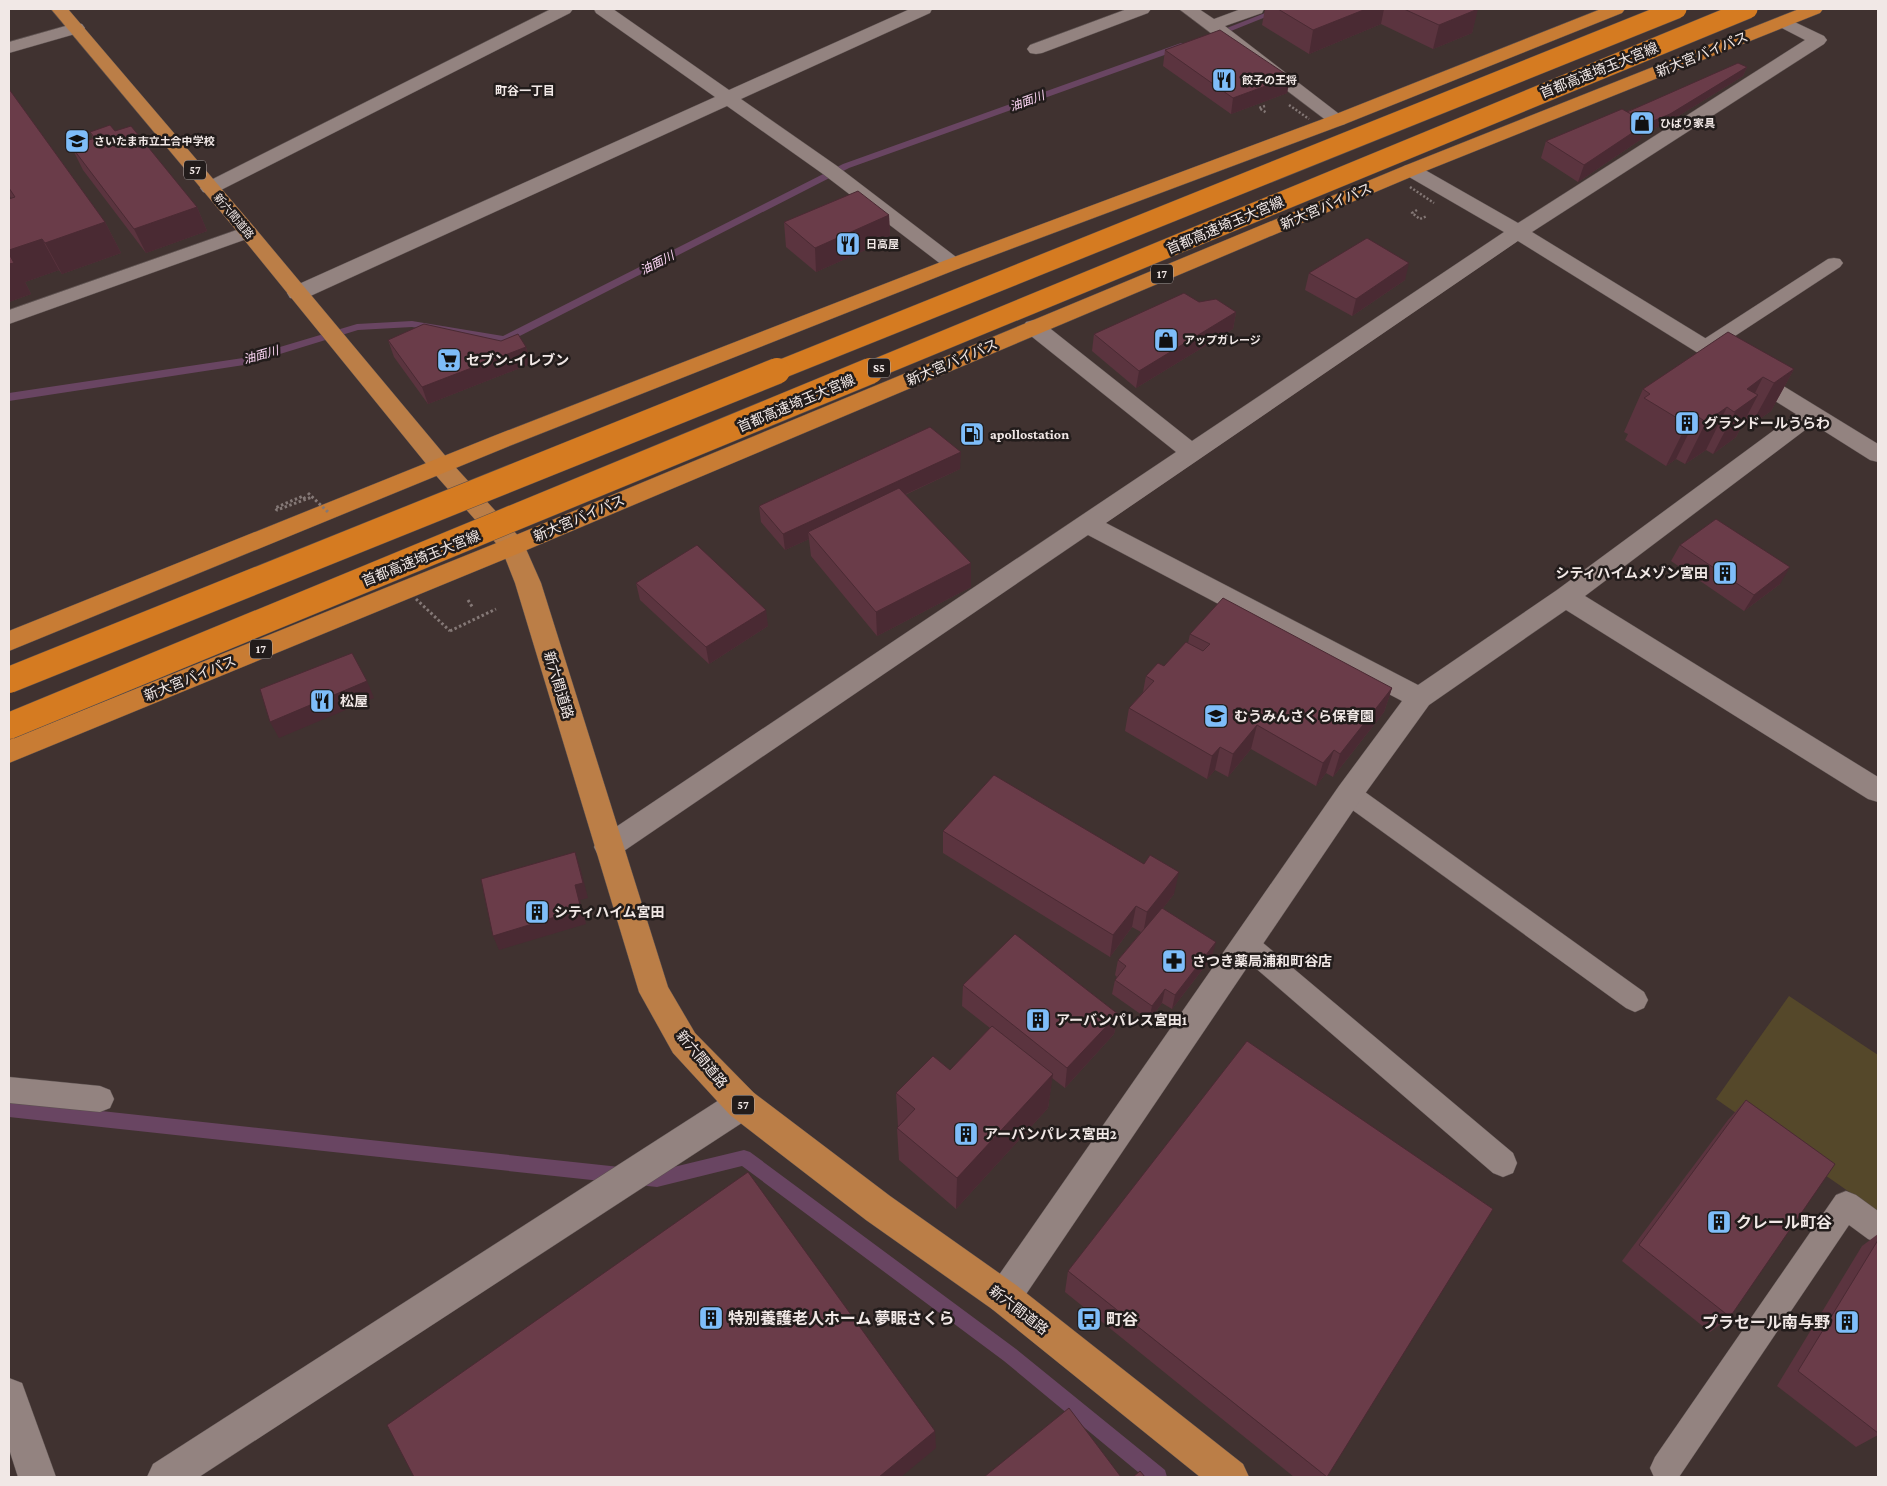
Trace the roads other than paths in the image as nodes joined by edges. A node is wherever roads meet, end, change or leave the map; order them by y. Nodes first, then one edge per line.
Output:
1 (59, 9) edge
2 (564, 9) edge
3 (602, 9) edge
4 (924, 9) edge
5 (1142, 9) edge
6 (1188, 9) edge
7 (1256, 9) edge
8 (1616, 9) edge
9 (1677, 9) edge
10 (1748, 9) edge
11 (1814, 9) edge
12 (1784, 22) junction
13 (76, 28) junction
14 (1220, 29) junction
15 (9, 48) edge
16 (1036, 49) dead end
17 (728, 98) junction
18 (1338, 120) junction
19 (1411, 170) junction
20 (210, 188) junction
21 (248, 232) junction
22 (1518, 232) junction
23 (1834, 263) dead end
24 (953, 264) junction
25 (298, 293) junction
26 (9, 317) edge
27 (1034, 327) junction
28 (1705, 347) junction
29 (1812, 413) junction
30 (1191, 452) junction
31 (1878, 454) edge
32 (440, 465) junction
33 (1086, 523) junction
34 (513, 546) junction
35 (1566, 597) junction
36 (9, 641) edge
37 (9, 680) edge
38 (1419, 698) junction
39 (9, 726) edge
40 (9, 752) edge
41 (1878, 790) edge
42 (1349, 794) junction
43 (608, 847) junction
44 (1246, 945) junction
45 (1635, 1000) dead end
46 (9, 1090) edge
47 (100, 1099) dead end
48 (742, 1104) junction
49 (1503, 1163) dead end
50 (1878, 1229) edge
51 (1004, 1298) junction
52 (9, 1396) edge
53 (1666, 1468) dead end
54 (37, 1477) edge
55 (166, 1477) edge
56 (1230, 1477) edge

1 - 13 main road, 新六間道路 / 57
2 - 20 street
3 - 17 street
4 - 17 street
5 - 16 street
6 - 14 street
7 - 14 street
8 - 18 highway
9 - 37 highway, 首都高速埼玉大宮線, bridge
10 - 39 highway, 首都高速埼玉大宮線 / S5, bridge
11 - 12 highway, 新大宮バイパス / 17
12 - 19 highway, 新大宮バイパス / 17
12 - 22 street
13 - 15 street
13 - 20 main road, 新六間道路 / 57
14 - 18 street
17 - 24 street
17 - 25 street
18 - 24 highway
19 - 22 street
19 - 27 highway, 新大宮バイパス / 17
20 - 21 main road, 新六間道路 / 57
21 - 25 main road, 新六間道路 / 57
21 - 26 street
22 - 28 street
22 - 30 street
23 - 28 lane
24 - 32 highway
25 - 32 main road, 新六間道路 / 57
27 - 30 street
27 - 34 highway, 新大宮バイパス / 17
28 - 29 street
29 - 31 street
29 - 35 street
30 - 33 street
32 - 34 main road, 新六間道路 / 57
32 - 36 highway
33 - 38 street
33 - 43 street
34 - 40 highway, 新大宮バイパス / 17
34 - 43 main road, 新六間道路 / 57
35 - 38 street
35 - 41 street
38 - 42 street
42 - 44 street
42 - 45 lane
43 - 48 main road, 新六間道路 / 57
44 - 49 lane
44 - 51 street
46 - 47 lane
48 - 51 main road, 新六間道路 / 57
48 - 55 street
50 - 53 lane
51 - 56 main road, 新六間道路 / 57
52 - 54 street

